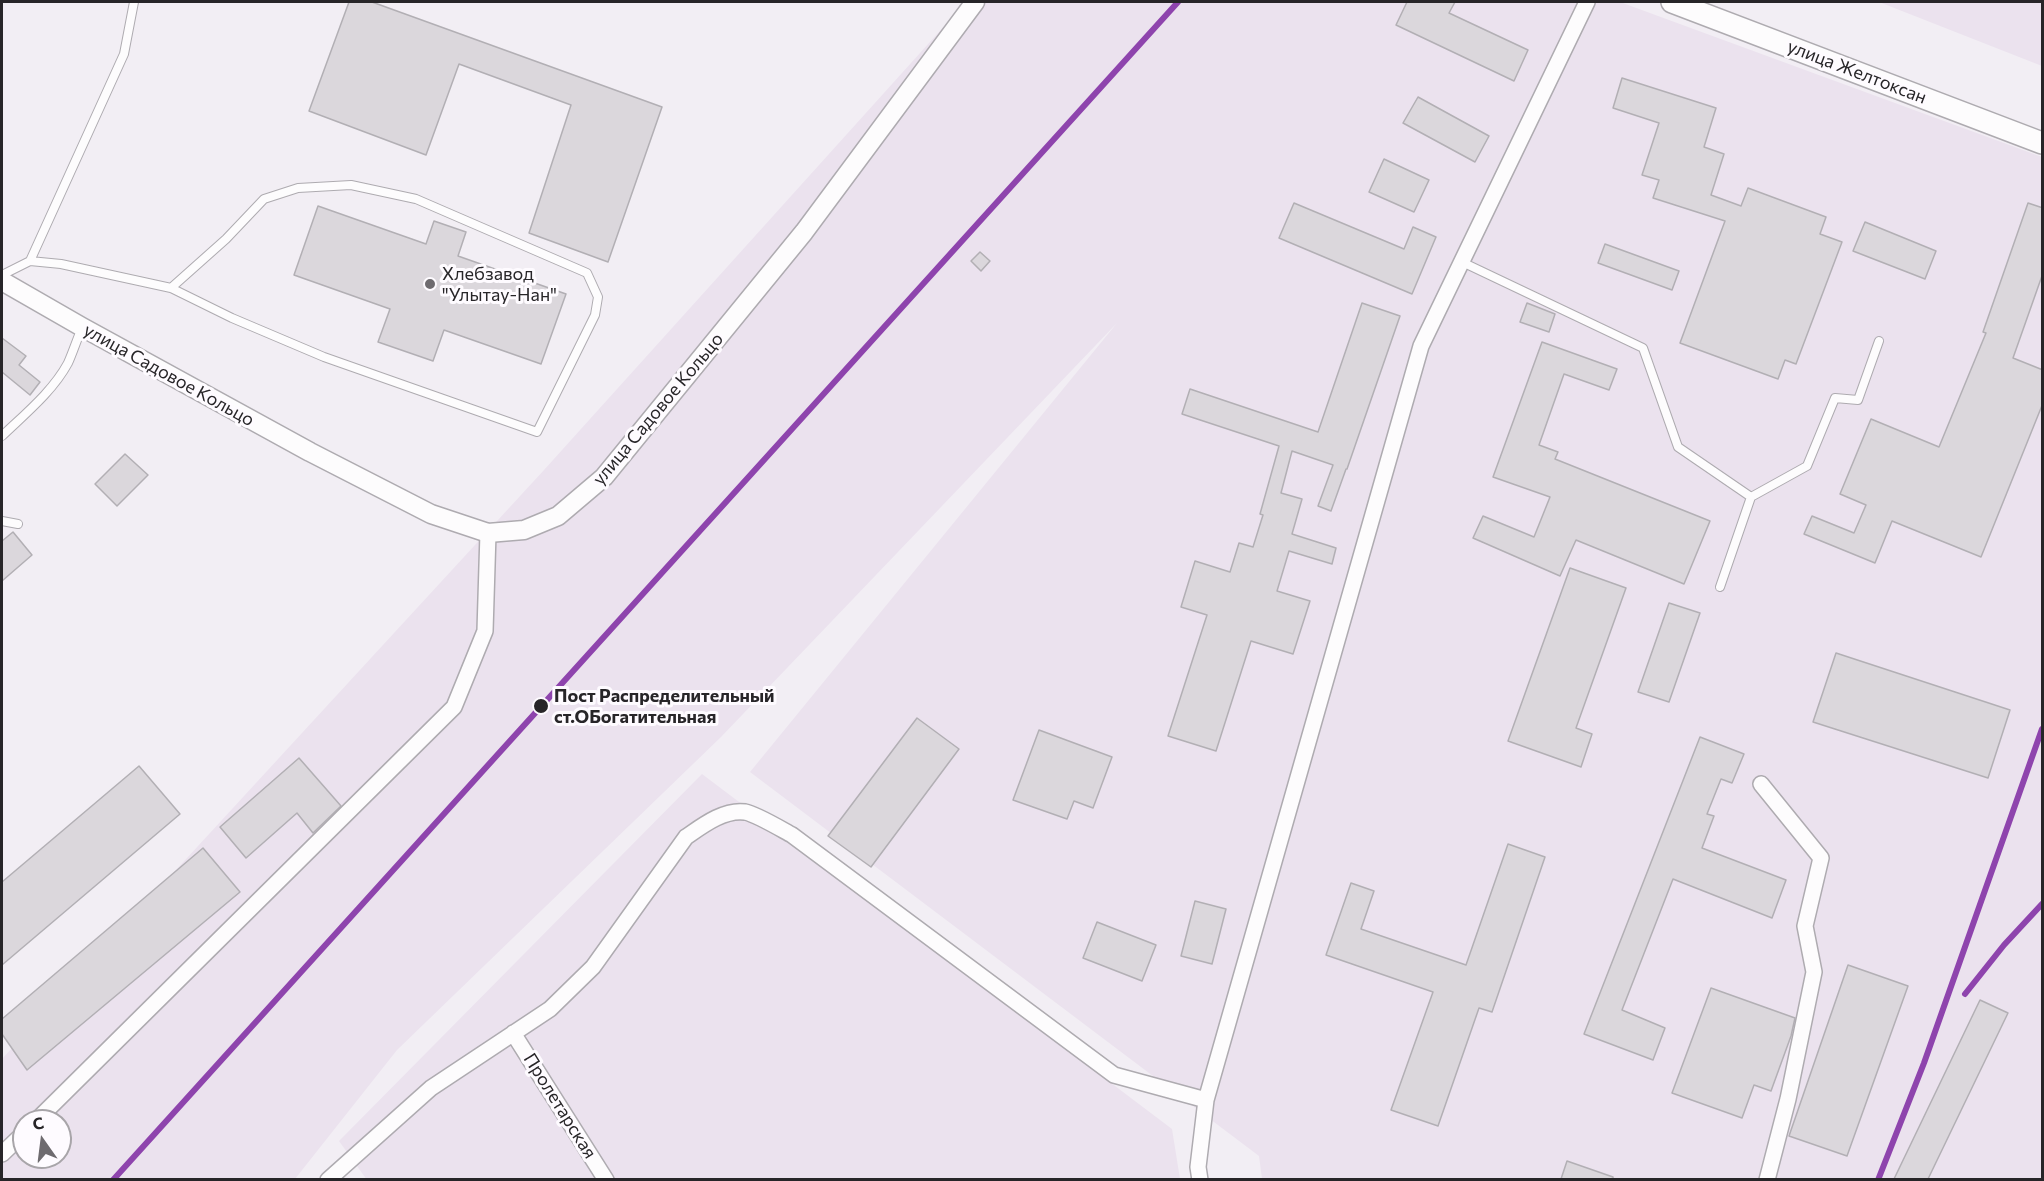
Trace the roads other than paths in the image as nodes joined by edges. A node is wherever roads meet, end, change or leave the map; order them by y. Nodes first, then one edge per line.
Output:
1 (134, 2) edge
2 (975, 2) edge
3 (1587, 2) edge
4 (1672, 2) edge
5 (2043, 143) edge
6 (30, 261) junction
7 (1462, 262) junction
8 (2, 275) edge
9 (2, 281) edge
10 (171, 288) junction
11 (82, 327) junction
12 (1879, 341) dead end
13 (2, 436) edge
14 (1751, 497) junction
15 (2, 521) edge
16 (18, 524) dead end
17 (488, 533) junction
18 (1720, 587) dead end
19 (1761, 784) dead end
20 (513, 1033) junction
21 (1206, 1100) junction
22 (48, 1109) edge
23 (328, 1179) edge
24 (606, 1179) edge
25 (1200, 1179) edge
26 (1767, 1179) edge

1 - 6 lane
2 - 17 street, улица Садовое Кольцо
3 - 7 street
4 - 5 main road, улица Желтоксан
6 - 8 lane
6 - 10 lane
7 - 14 lane
7 - 21 street
9 - 11 street, улица Садовое Кольцо
10 - 10 lane
11 - 13 lane
11 - 17 street, улица Садовое Кольцо
12 - 14 lane
14 - 18 lane
15 - 16 lane
17 - 22 street
19 - 26 street
20 - 21 street
20 - 23 street
20 - 24 street, Пролетарская
21 - 25 street

